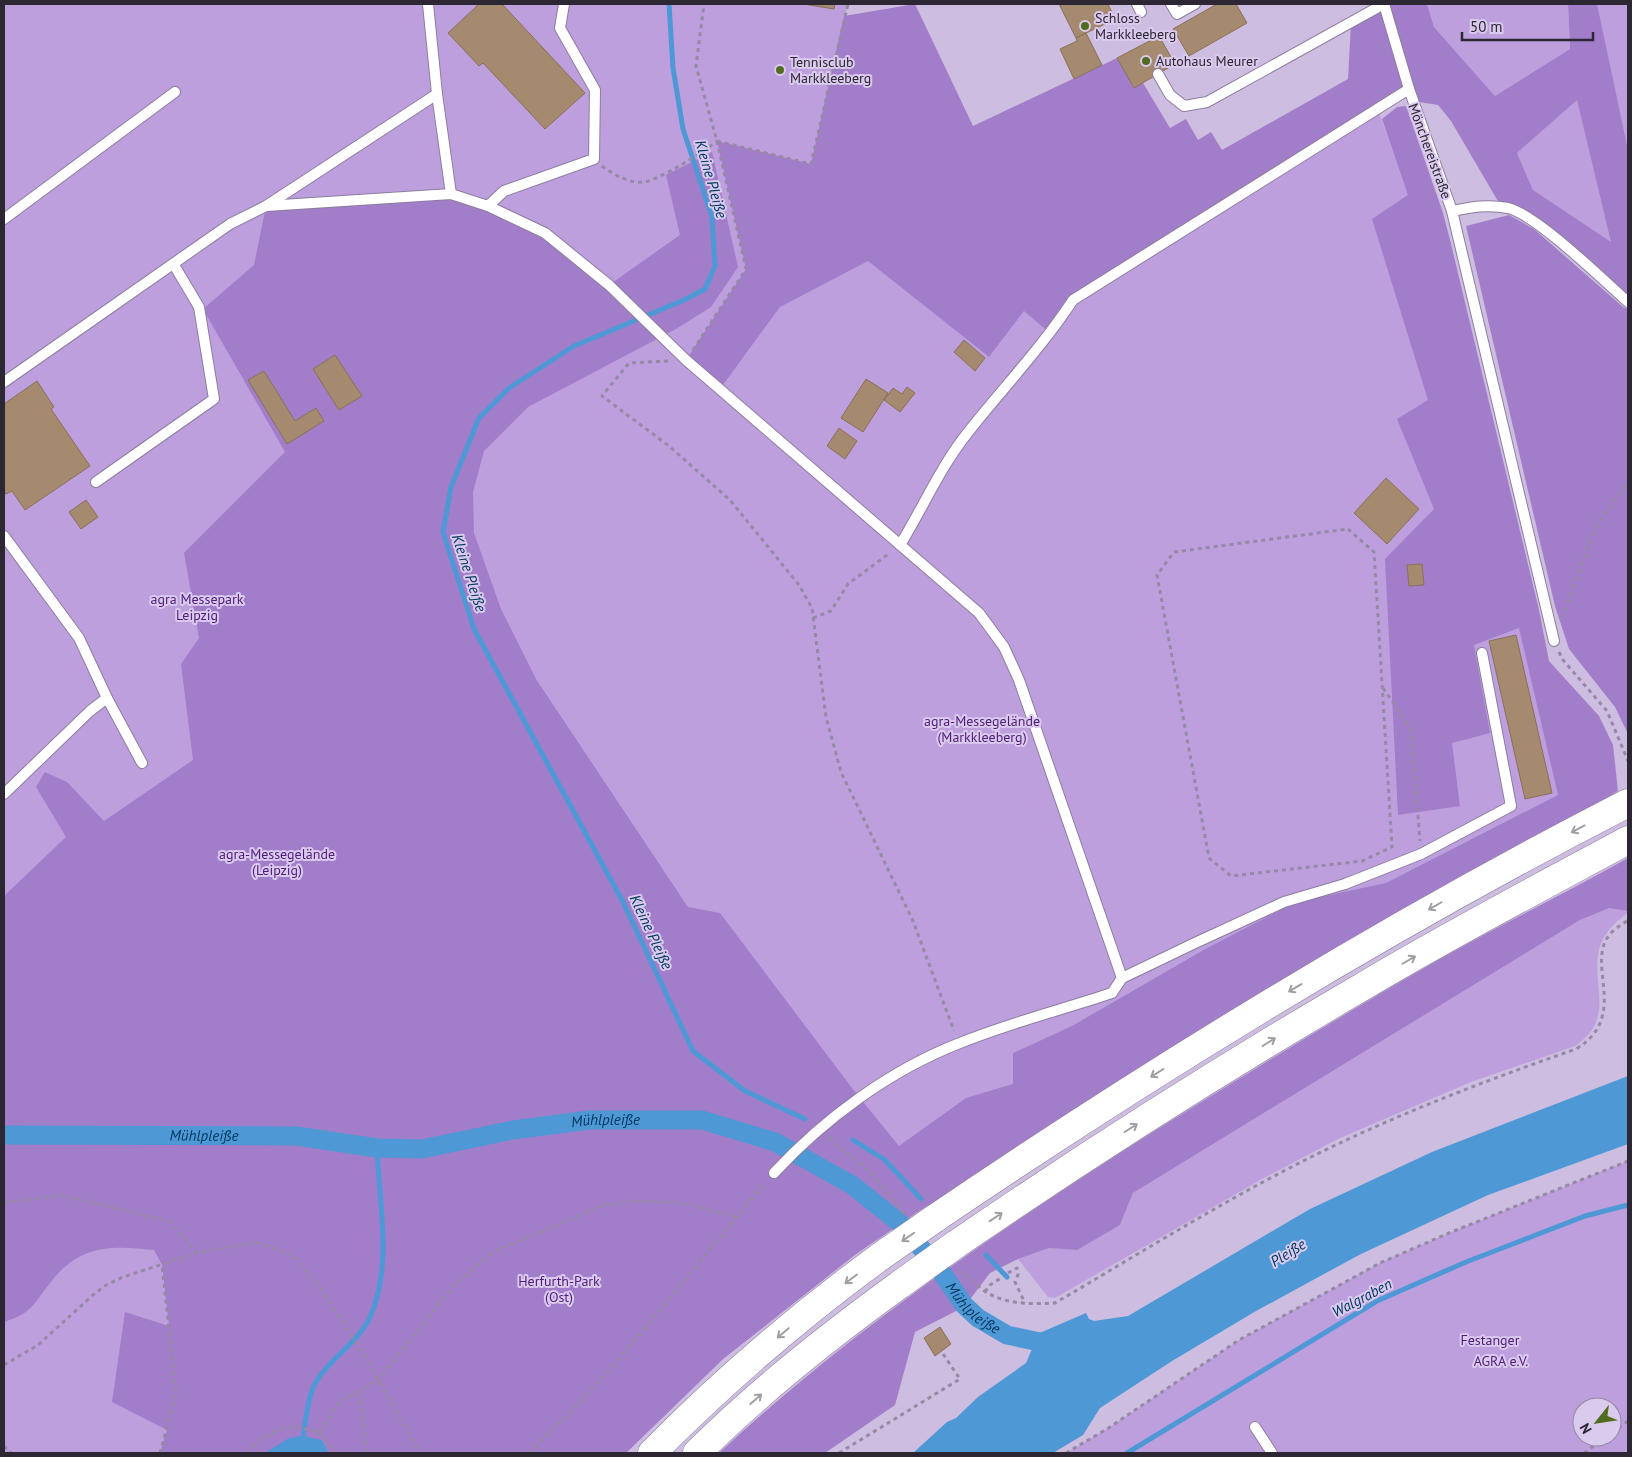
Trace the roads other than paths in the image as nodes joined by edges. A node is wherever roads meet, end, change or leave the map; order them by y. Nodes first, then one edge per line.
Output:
1 (428, 4) edge
2 (564, 4) edge
3 (1171, 4) edge
4 (1195, 4) edge
5 (1384, 4) edge
6 (1158, 74) dead end
7 (1409, 89) junction
8 (175, 92) dead end
9 (437, 94) junction
10 (451, 194) junction
11 (266, 206) junction
12 (488, 206) junction
13 (1452, 210) junction
14 (4, 219) edge
15 (174, 265) junction
16 (1628, 302) edge
17 (4, 382) edge
18 (96, 482) dead end
19 (4, 536) edge
20 (900, 545) junction
21 (1554, 641) road end
22 (1482, 653) dead end
23 (107, 698) junction
24 (142, 763) dead end
25 (4, 794) edge
26 (1625, 804) edge
27 (1628, 840) edge
28 (1122, 978) junction
29 (774, 1173) road end
30 (1255, 1427) dead end
31 (652, 1453) edge
32 (697, 1453) edge
33 (1272, 1453) edge

1 - 9 lane
2 - 12 lane
3 - 4 lane
5 - 6 lane
5 - 7 lane, Mönchereistraße
7 - 13 lane, Mönchereistraße
7 - 20 lane
8 - 14 lane
9 - 10 lane
9 - 11 lane
10 - 11 lane
10 - 12 lane
11 - 15 lane
12 - 20 lane
13 - 16 lane, Mönchereistraße
13 - 21 lane
15 - 17 lane
15 - 18 lane
19 - 23 lane
20 - 28 lane
22 - 28 lane
23 - 24 lane
23 - 25 lane
26 -> 31 highway, bridge
32 -> 27 highway, bridge
28 - 29 lane
30 - 33 lane

